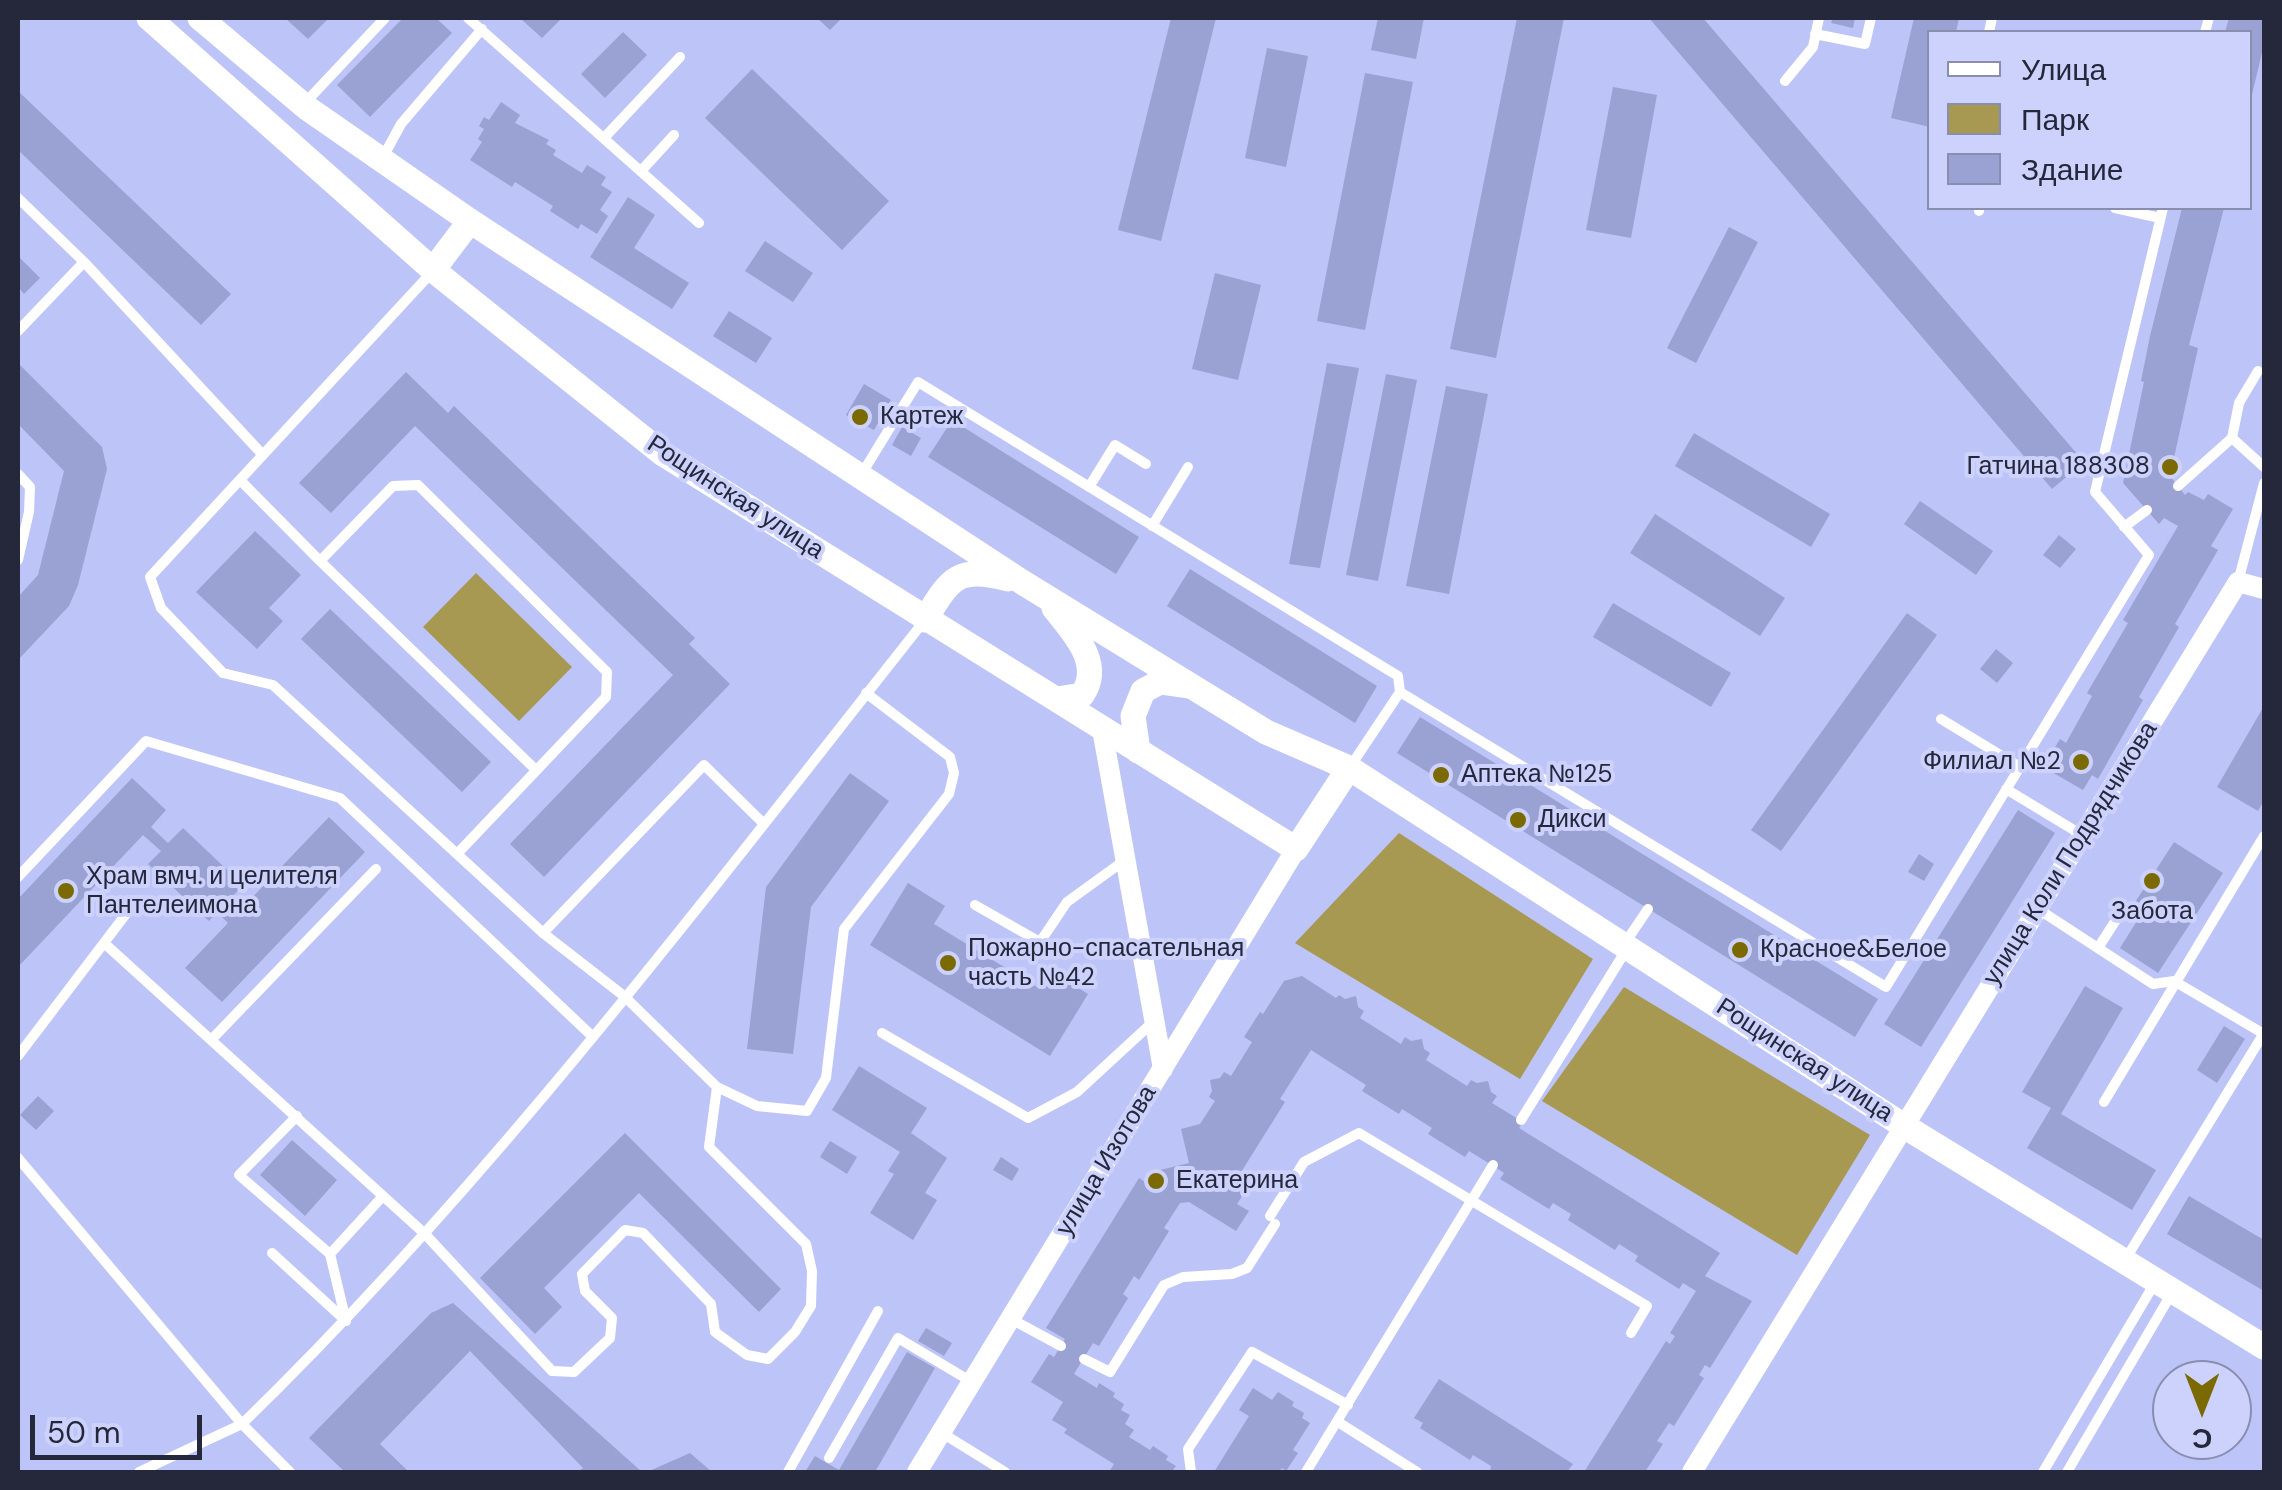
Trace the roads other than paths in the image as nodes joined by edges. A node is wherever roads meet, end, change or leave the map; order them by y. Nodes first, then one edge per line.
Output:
1 (148, 18) edge
2 (200, 18) edge
3 (385, 18) edge
4 (468, 18) edge
5 (1819, 18) edge
6 (1871, 18) edge
7 (482, 29) junction
8 (1815, 34) junction
9 (680, 57) dead end
10 (1785, 81) dead end
11 (303, 105) junction
12 (674, 135) dead end
13 (604, 138) junction
14 (382, 160) junction
15 (642, 171) junction
16 (18, 198) edge
17 (2134, 210) edge
18 (2162, 213) edge
19 (470, 221) junction
20 (699, 223) dead end
21 (84, 262) junction
22 (434, 270) junction
23 (18, 331) edge
24 (2258, 371) dead end
25 (2232, 438) junction
26 (262, 454) junction
27 (1146, 464) dead end
28 (1188, 467) dead end
29 (2264, 467) edge
30 (18, 474) edge
31 (861, 475) junction
32 (240, 480) junction
33 (2264, 483) edge
34 (2178, 486) dead end
35 (1089, 487) junction
36 (2147, 510) dead end
37 (1152, 526) junction
38 (2124, 528) junction
39 (18, 560) edge
40 (320, 561) junction
41 (2238, 582) junction
42 (1034, 589) junction
43 (2264, 589) edge
44 (924, 620) junction
45 (1193, 687) junction
46 (1400, 692) junction
47 (866, 693) junction
48 (1057, 699) junction
49 (1941, 720) dead end
50 (1102, 729) junction
51 (1138, 751) junction
52 (2020, 767) junction
53 (1349, 768) junction
54 (536, 770) junction
55 (2006, 790) junction
56 (763, 823) junction
57 (2082, 836) junction
58 (2264, 836) edge
59 (1296, 849) junction
60 (457, 854) junction
61 (1125, 860) junction
62 (1678, 860) junction
63 (376, 869) dead end
64 (1671, 872) dead end
65 (18, 877) edge
66 (974, 905) dead end
67 (2038, 908) junction
68 (2123, 908) dead end
69 (1648, 909) dead end
70 (129, 910) dead end
71 (543, 932) junction
72 (104, 943) junction
73 (1626, 945) junction
74 (2098, 948) junction
75 (2174, 981) junction
76 (624, 996) junction
77 (1154, 1022) junction
78 (882, 1033) dead end
79 (2264, 1034) edge
80 (592, 1036) junction
81 (211, 1040) junction
82 (18, 1056) edge
83 (1162, 1069) junction
84 (717, 1087) junction
85 (2104, 1102) dead end
86 (297, 1116) junction
87 (1521, 1120) dead end
88 (1904, 1126) junction
89 (18, 1158) edge
90 (1493, 1166) dead end
91 (383, 1196) junction
92 (1471, 1201) junction
93 (425, 1234) junction
94 (272, 1253) dead end
95 (330, 1254) junction
96 (2124, 1260) junction
97 (2165, 1285) junction
98 (878, 1310) dead end
99 (1011, 1319) junction
100 (346, 1321) junction
101 (1631, 1333) dead end
102 (1061, 1346) dead end
103 (2264, 1347) edge
104 (1084, 1358) dead end
105 (973, 1382) junction
106 (1348, 1405) junction
107 (1338, 1422) junction
108 (242, 1424) junction
109 (941, 1432) junction
110 (829, 1458) dead end
111 (139, 1472) edge
112 (290, 1472) edge
113 (788, 1472) edge
114 (916, 1472) edge
115 (1005, 1472) edge
116 (1191, 1472) edge
117 (1306, 1472) edge
118 (1416, 1472) edge
119 (1692, 1472) edge
120 (2043, 1472) edge
121 (2068, 1472) edge

1 - 22 street, Рощинская улица
2 - 11 street, Рощинская улица
3 - 11 lane
4 - 7 lane
5 - 8 lane
6 - 8 lane
7 - 13 lane
7 - 14 lane
8 - 10 lane
9 - 13 lane
11 - 14 street, Рощинская улица
12 - 15 lane
13 - 15 lane
14 - 19 street, Рощинская улица
15 - 20 lane
16 - 21 lane
17 - 18 lane
18 - 38 lane
19 - 22 street
19 - 31 street, Рощинская улица
21 - 23 lane
21 - 26 lane
22 - 26 lane
22 - 44 street, Рощинская улица
24 - 25 lane
25 - 29 lane
25 - 34 lane
26 - 32 lane
27 - 35 lane
28 - 37 lane
30 - 39 lane
31 - 35 lane
31 - 42 street, Рощинская улица
32 - 40 lane
32 - 60 lane
33 - 41 lane
35 - 37 lane
36 - 38 lane
37 - 46 lane
38 - 52 lane
40 - 54 lane
40 - 54 lane
41 - 43 street
41 - 57 street, улица Коли Подрядчикова
42 - 44 street
42 - 45 street, Рощинская улица
42 - 48 street
44 - 47 lane
44 - 48 street, Рощинская улица
45 - 51 street
45 - 53 street, Рощинская улица
46 - 53 lane
46 - 62 lane
47 - 56 lane
47 - 84 lane
48 - 50 street, Рощинская улица
49 - 52 lane
50 - 51 street, Рощинская улица
50 - 61 street
51 - 59 street, Рощинская улица
52 - 55 lane
53 - 59 street
53 - 73 street, Рощинская улица
54 - 60 lane
55 - 57 lane
55 - 62 lane
56 - 71 lane
56 - 76 lane
57 - 67 street, улица Коли Подрядчикова
58 - 75 lane
59 - 83 street, улица Изотова
60 - 71 lane
61 - 66 lane
61 - 77 street
62 - 64 lane
63 - 81 lane
65 - 80 lane
67 - 74 lane
67 - 88 street, улица Коли Подрядчикова
68 - 74 lane
69 - 73 lane
70 - 72 lane
71 - 76 lane
72 - 81 lane
72 - 82 lane
73 - 87 lane
73 - 88 street, Рощинская улица
74 - 75 lane
75 - 79 lane
75 - 85 lane
76 - 80 lane
76 - 84 lane
77 - 78 lane
77 - 83 street
79 - 96 lane
80 - 93 lane
81 - 86 lane
83 - 99 street, улица Изотова
84 - 93 lane
86 - 91 lane
86 - 95 lane
88 - 96 street, Рощинская улица
88 - 119 street
89 - 108 lane
90 - 92 lane
91 - 93 lane
91 - 95 lane
92 - 101 lane
92 - 104 lane
92 - 106 lane
93 - 100 lane
94 - 100 lane
95 - 100 lane
96 - 97 street, Рощинская улица
97 - 103 street, Рощинская улица
97 - 120 lane
97 - 121 lane
98 - 113 lane
99 - 102 lane
99 - 105 street, улица Изотова
100 - 108 lane
105 - 109 street, улица Изотова
105 - 110 lane
106 - 107 lane
106 - 116 lane
107 - 117 lane
107 - 118 lane
108 - 111 lane
108 - 112 lane
109 - 114 street, улица Изотова
109 - 115 lane

